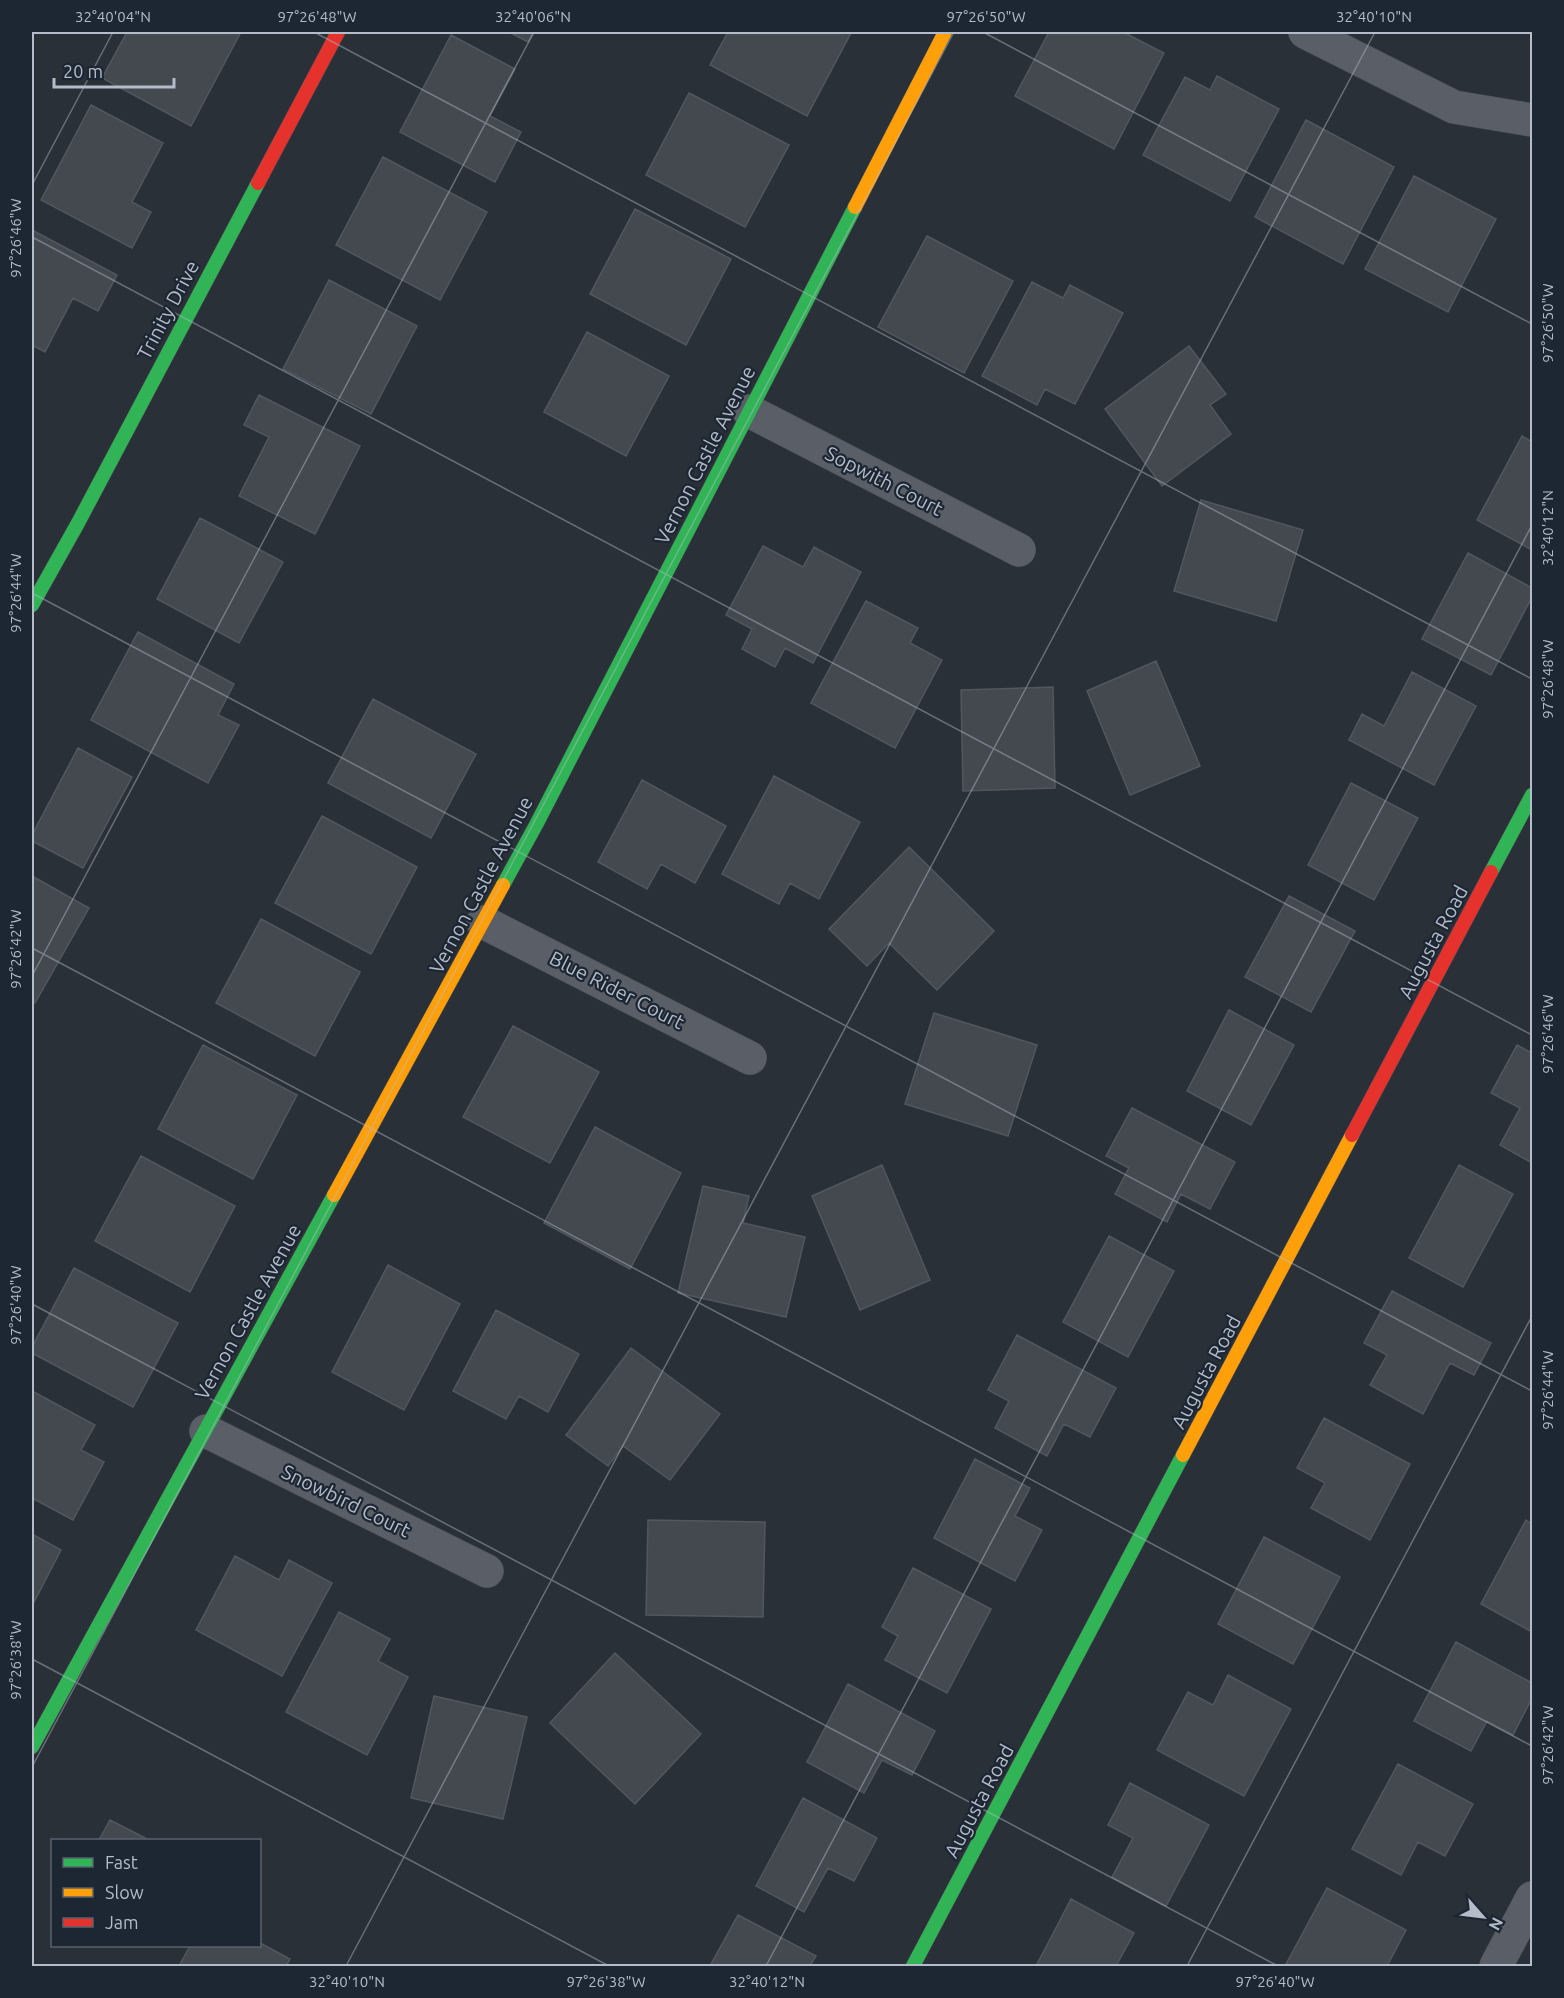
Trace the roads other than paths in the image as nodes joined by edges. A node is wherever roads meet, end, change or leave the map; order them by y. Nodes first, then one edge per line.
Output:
1 (338, 32) edge
2 (945, 32) edge
3 (1305, 32) edge
4 (1533, 120) edge
5 (749, 411) junction
6 (1019, 550) dead end
7 (32, 605) edge
8 (1533, 795) edge
9 (483, 921) junction
10 (750, 1058) dead end
11 (206, 1431) junction
12 (487, 1571) dead end
13 (32, 1747) edge
14 (1533, 1898) edge
15 (913, 1966) edge
16 (1496, 1966) edge

1 - 7 street, Trinity Drive
2 - 5 street, Vernon Castle Avenue
3 - 4 street
5 - 6 street, Sopwith Court
5 - 9 street, Vernon Castle Avenue
8 - 15 street, Augusta Road
9 - 10 street, Blue Rider Court
9 - 11 street, Vernon Castle Avenue
11 - 12 street, Snowbird Court
11 - 13 street, Vernon Castle Avenue
14 - 16 street

